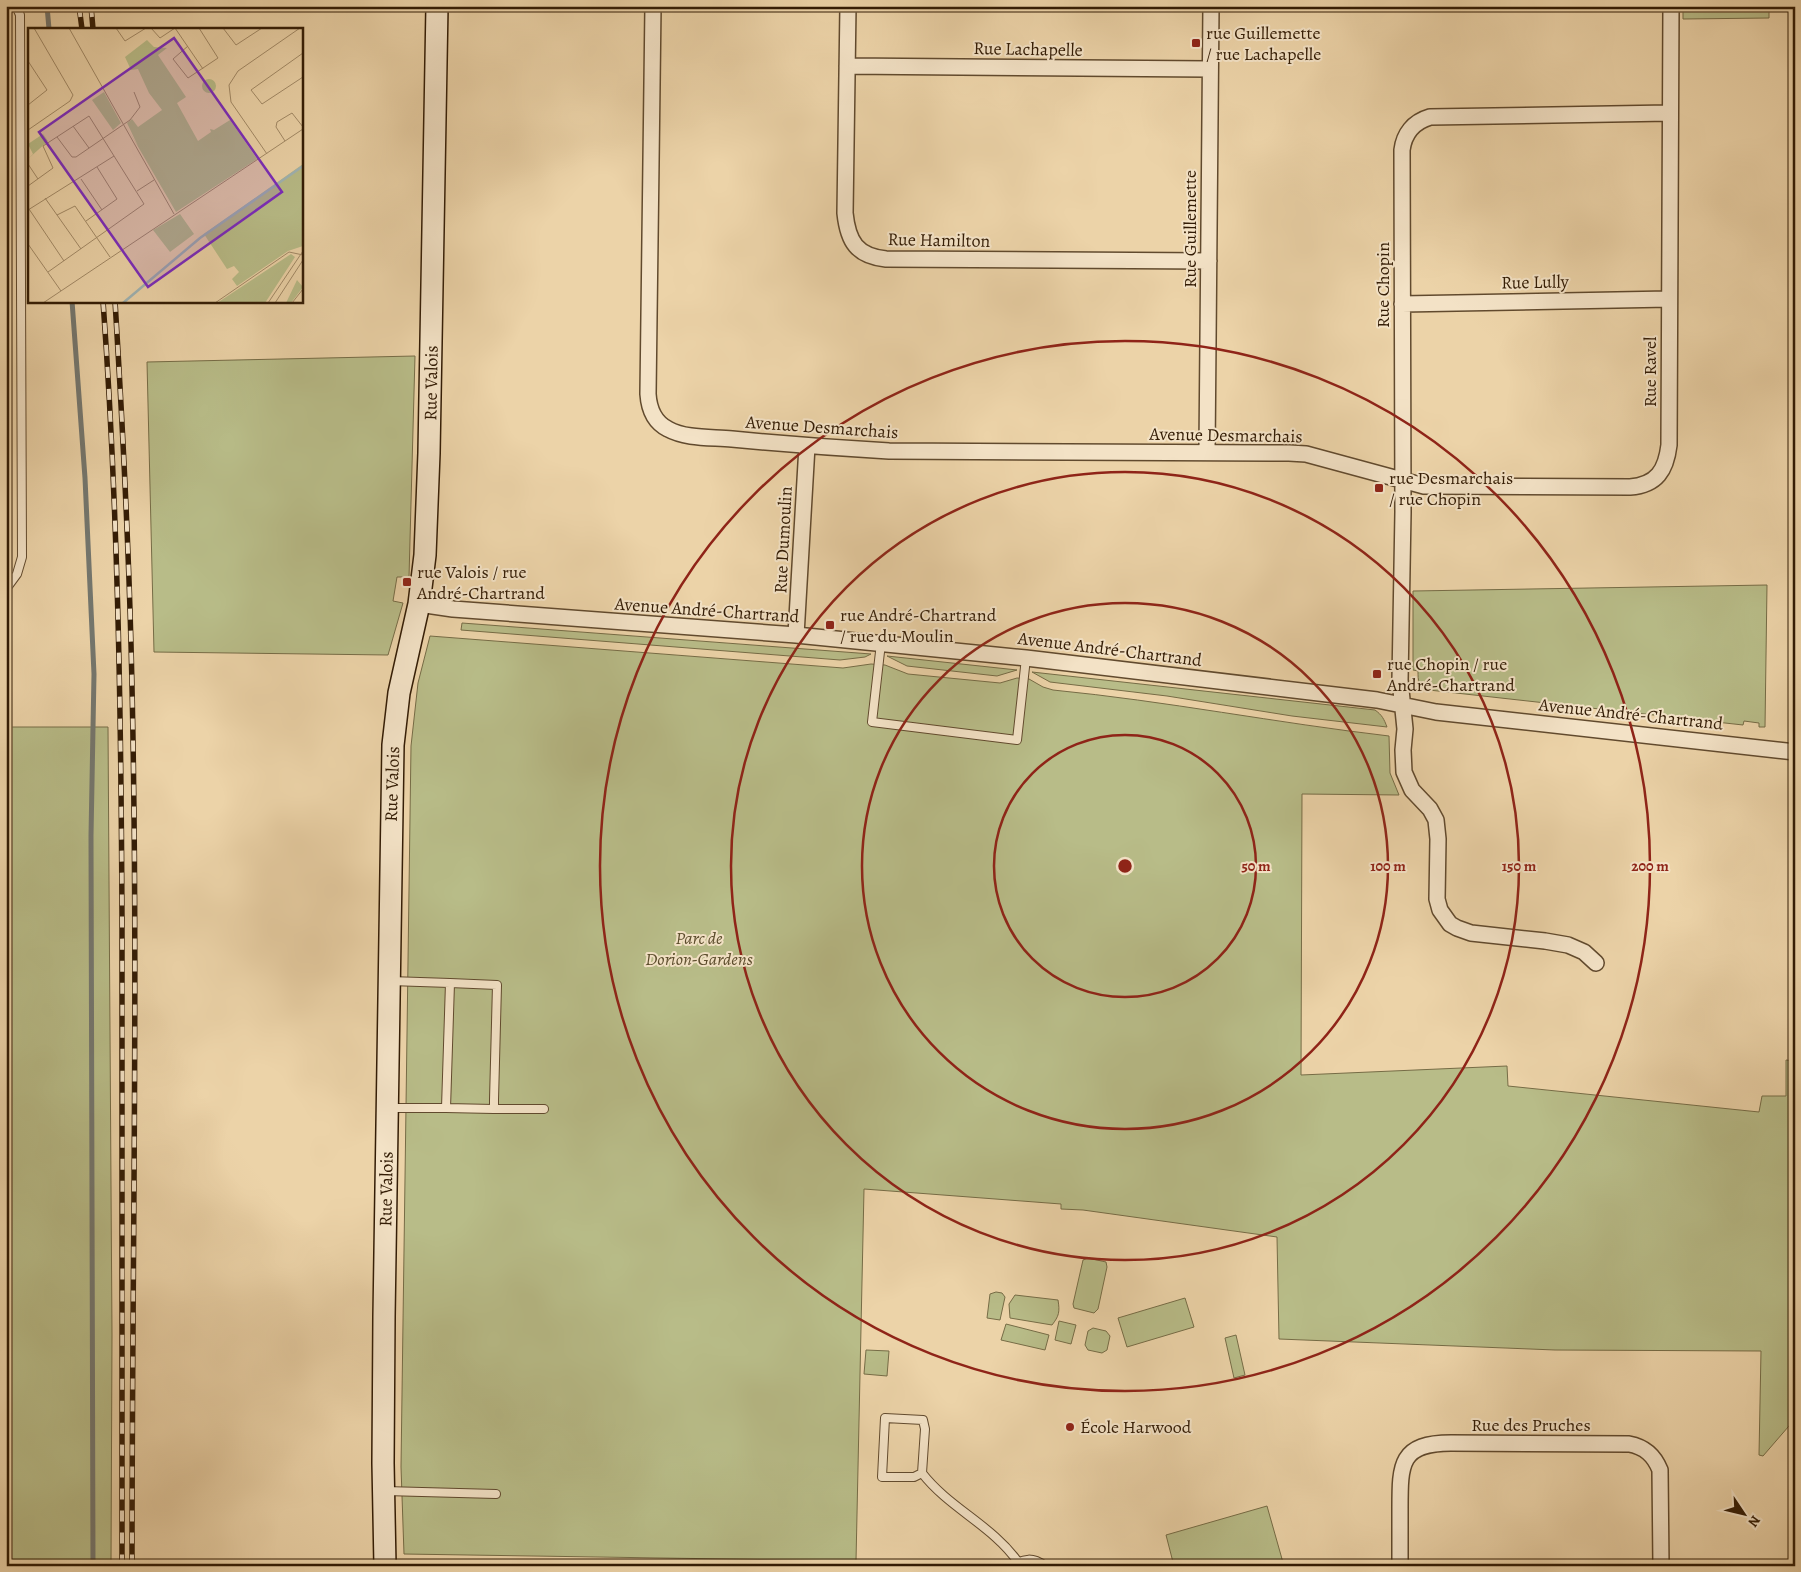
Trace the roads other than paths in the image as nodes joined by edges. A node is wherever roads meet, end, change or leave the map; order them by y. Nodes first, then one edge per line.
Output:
1 (16, 6) edge
2 (437, 6) edge
3 (653, 6) edge
4 (848, 6) edge
5 (1210, 6) edge
6 (1671, 6) edge
7 (847, 66) junction
8 (1209, 69) junction
9 (1669, 113) junction
10 (1209, 261) junction
11 (1669, 299) junction
12 (1402, 304) junction
13 (807, 446) junction
14 (1207, 452) junction
15 (1402, 480) junction
16 (6, 590) edge
17 (419, 604) junction
18 (796, 635) junction
19 (881, 643) junction
20 (1026, 658) junction
21 (1403, 706) junction
22 (1795, 752) edge
23 (1596, 963) dead end
24 (388, 981) junction
25 (450, 983) junction
26 (386, 1108) junction
27 (446, 1108) junction
28 (494, 1109) junction
29 (544, 1109) dead end
30 (922, 1474) junction
31 (383, 1491) junction
32 (496, 1494) dead end
33 (1015, 1564) edge
34 (384, 1566) edge
35 (1045, 1566) edge
36 (1400, 1566) edge
37 (1662, 1566) edge

1 - 16 lane
2 - 17 street, Rue Valois
3 - 13 street, Avenue Desmarchais
4 - 7 street, Rue Hamilton
5 - 8 street, Rue Guillemette
6 - 9 street, Rue Ravel
7 - 8 street, Rue Lachapelle
7 - 10 street, Rue Hamilton
8 - 10 street, Rue Guillemette
9 - 11 street, Rue Ravel
9 - 12 street, Rue Chopin
10 - 14 street, Rue Guillemette
11 - 12 street, Rue Lully
11 - 15 street, Rue Ravel
12 - 15 street, Rue Chopin
13 - 14 street, Avenue Desmarchais
13 - 18 street, Rue Dumoulin
14 - 15 street, Avenue Desmarchais
15 - 21 street, Rue Chopin
17 - 18 street, Avenue André-Chartrand
17 - 24 street, Rue Valois
18 - 19 street, Avenue André-Chartrand
19 - 20 street, Avenue André-Chartrand
19 - 20 lane
20 - 21 street, Avenue André-Chartrand
21 - 22 street, Avenue André-Chartrand
21 - 23 street, Rue Chopin
24 - 25 lane
24 - 26 street, Rue Valois
25 - 27 lane
25 - 28 lane
26 - 27 lane
26 - 31 street, Rue Valois
27 - 28 lane
28 - 29 lane
30 - 30 lane
30 - 33 lane
31 - 32 lane
31 - 34 street, Rue Valois
33 - 35 lane
36 - 37 street, Rue des Pruches

